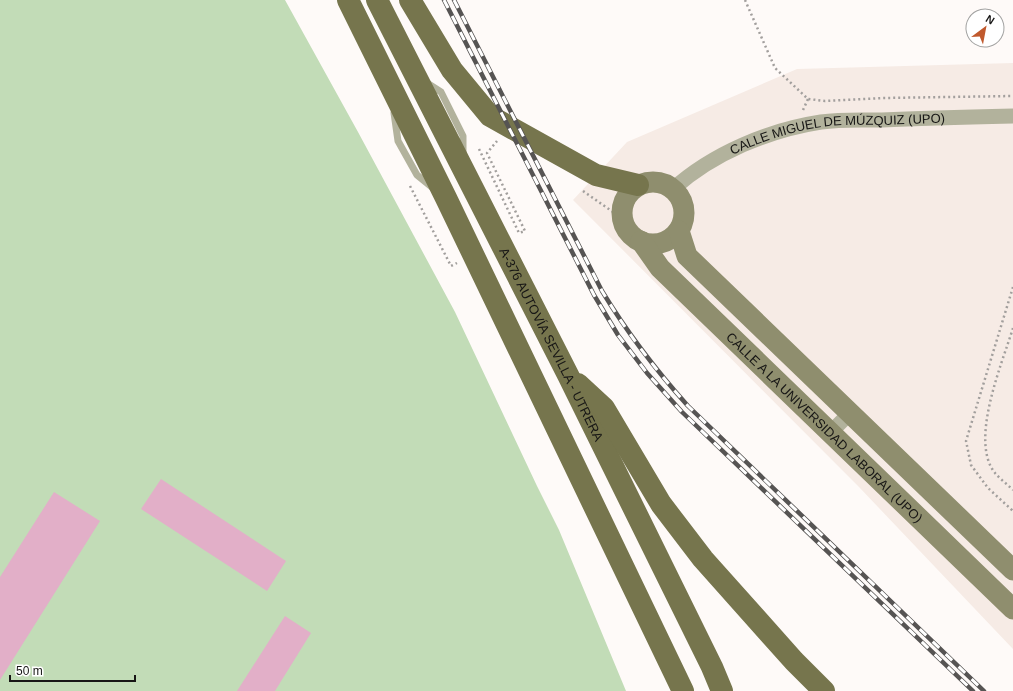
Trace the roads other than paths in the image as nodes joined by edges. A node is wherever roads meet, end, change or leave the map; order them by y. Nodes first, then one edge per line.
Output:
1 (348, 0) edge
2 (377, 0) edge
3 (410, 0) edge
4 (1013, 116) edge
5 (638, 185) junction
6 (673, 189) junction
7 (679, 231) junction
8 (641, 241) junction
9 (568, 375) junction
10 (850, 412) junction
11 (831, 432) junction
12 (1013, 570) edge
13 (1013, 609) edge
14 (683, 691) edge
15 (722, 691) edge
16 (824, 691) edge

1 - 14 main road
2 - 9 main road, A-376 AUTOVÍA SEVILLA - UTRERA
3 - 5 main road
4 - 6 street, CALLE MIGUEL DE MÚZQUIZ (UPO)
5 - 6 street
5 - 8 street
6 - 7 street
7 - 8 street
7 - 10 street
8 - 11 street, CALLE A LA UNIVERSIDAD LABORAL (UPO)
9 - 15 main road, A-376 AUTOVÍA SEVILLA - UTRERA
9 - 16 main road
10 - 11 street
10 - 12 street
11 - 13 street, CALLE A LA UNIVERSIDAD LABORAL (UPO)

